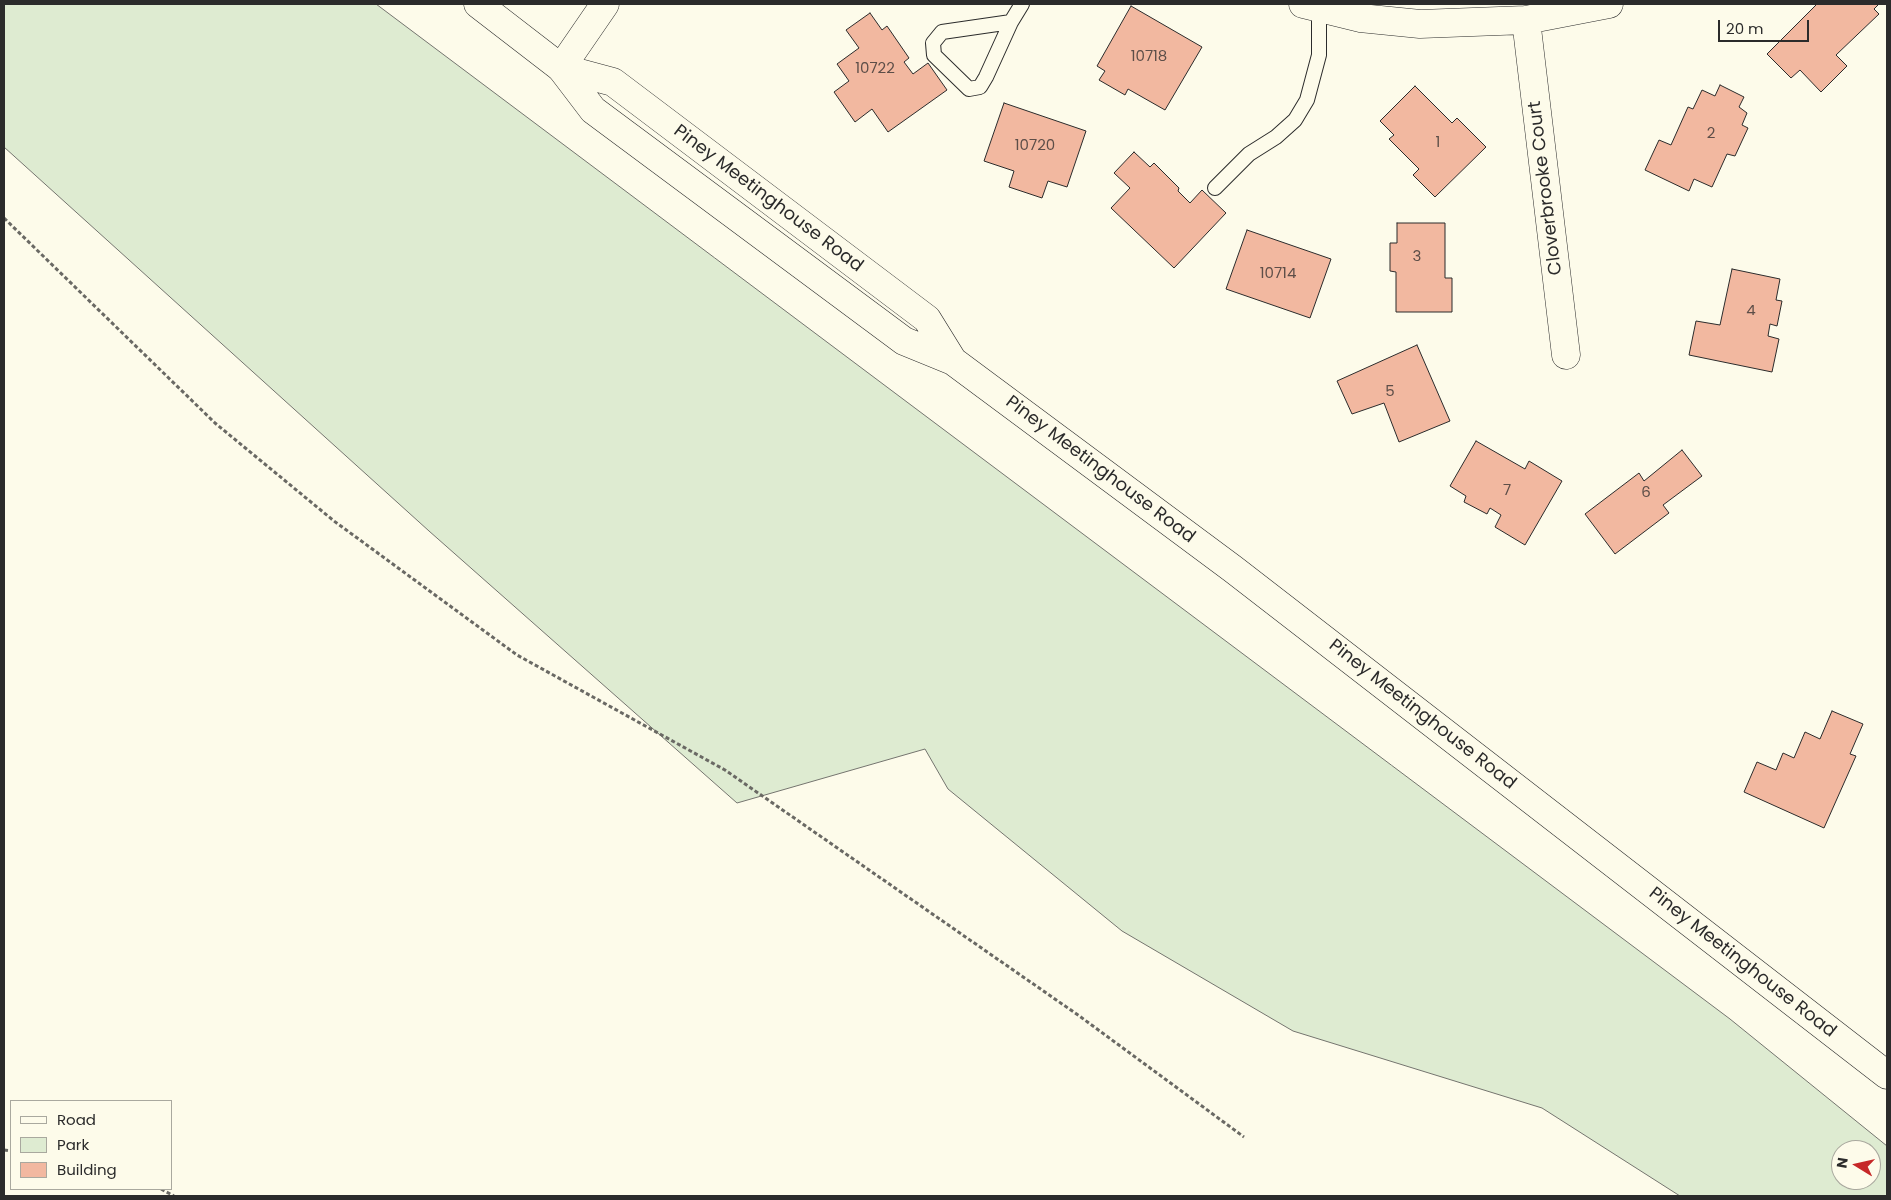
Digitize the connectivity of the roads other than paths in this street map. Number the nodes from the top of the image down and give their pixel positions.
1 (478, 4) edge
2 (605, 4) edge
3 (1022, 4) edge
4 (1609, 4) edge
5 (1311, 6) edge
6 (1526, 20) junction
7 (1011, 22) junction
8 (561, 68) junction
9 (1215, 188) dead end
10 (1566, 355) dead end
11 (1887, 1075) edge

1 - 8 main road, Piney Meetinghouse Road
2 - 8 main road
3 - 7 lane
4 - 6 main road
5 - 6 main road
5 - 9 lane
6 - 10 main road, Cloverbrooke Court
7 - 7 lane
8 - 11 main road, Piney Meetinghouse Road

